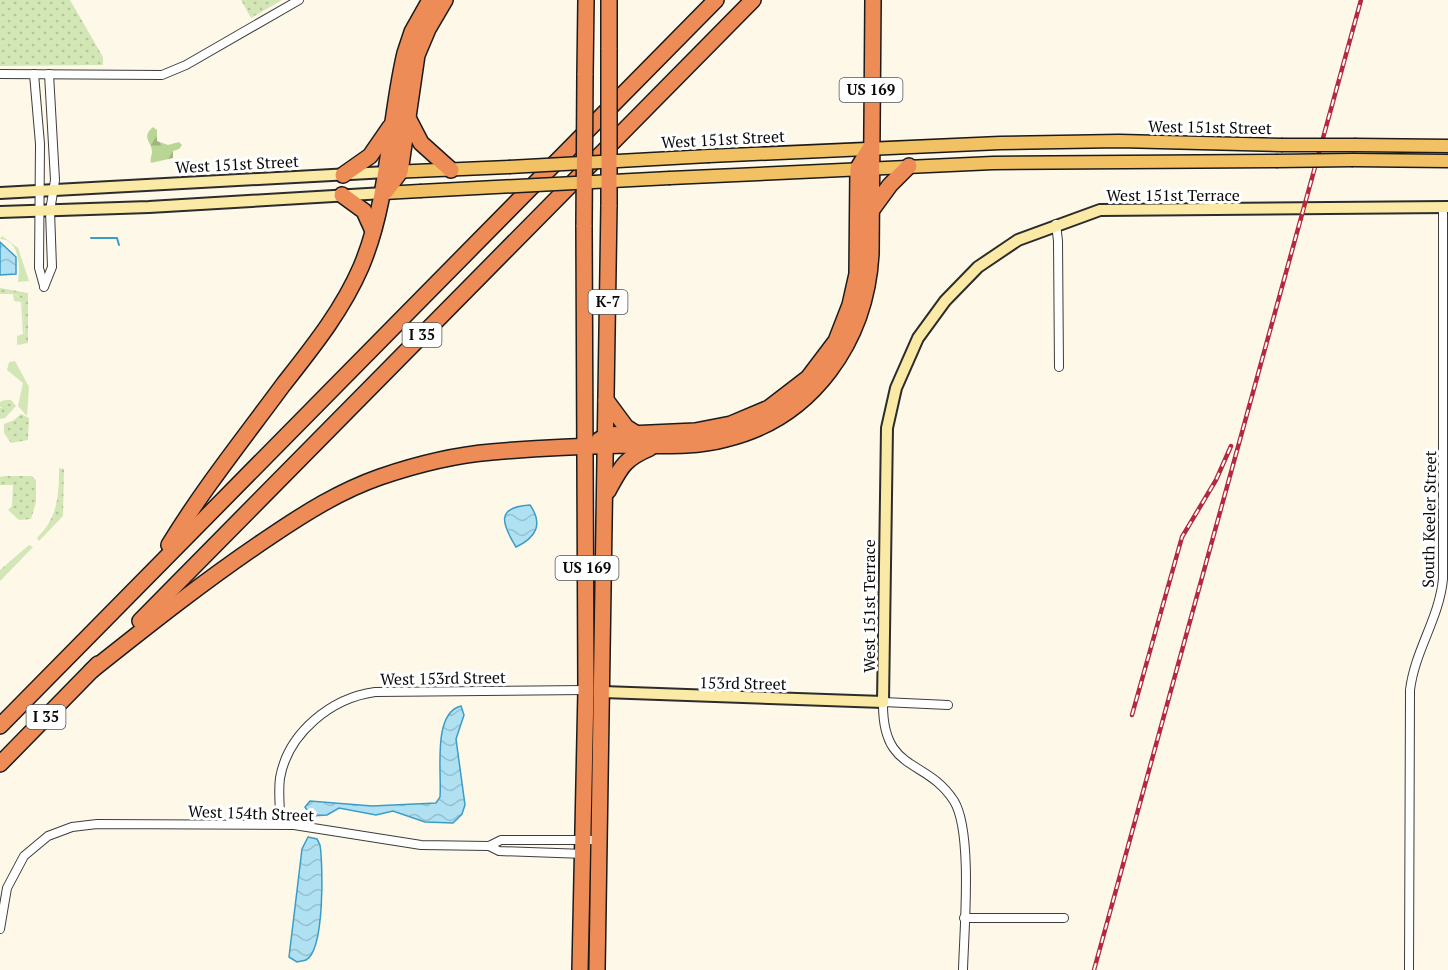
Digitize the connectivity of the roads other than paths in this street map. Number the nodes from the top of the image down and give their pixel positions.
1 (299, 0) edge
2 (430, 0) edge
3 (445, 0) edge
4 (586, 0) edge
5 (609, 0) edge
6 (716, 0) edge
7 (753, 0) edge
8 (873, 0) edge
9 (0, 74) edge
10 (34, 74) junction
11 (49, 74) junction
12 (400, 119) junction
13 (1448, 146) edge
14 (871, 147) junction
15 (1448, 160) edge
16 (909, 166) junction
17 (864, 168) junction
18 (451, 170) junction
19 (393, 172) junction
20 (343, 175) junction
21 (54, 191) junction
22 (39, 192) junction
23 (0, 193) edge
24 (384, 193) junction
25 (342, 195) junction
26 (1446, 207) edge
27 (38, 211) junction
28 (50, 211) junction
29 (871, 211) junction
30 (0, 212) edge
31 (1056, 224) junction
32 (373, 231) junction
33 (1059, 367) dead end
34 (606, 400) junction
35 (637, 434) junction
36 (607, 441) junction
37 (586, 447) junction
38 (653, 447) junction
39 (606, 494) junction
40 (155, 568) junction
41 (91, 671) junction
42 (586, 690) junction
43 (603, 692) junction
44 (883, 702) junction
45 (948, 705) dead end
46 (0, 726) edge
47 (0, 764) edge
48 (280, 825) junction
49 (489, 846) junction
50 (582, 847) junction
51 (600, 847) junction
52 (964, 918) junction
53 (1064, 918) dead end
54 (0, 929) edge
55 (579, 970) edge
56 (597, 970) edge
57 (963, 970) edge
58 (1409, 970) edge

1 - 11 street
2 - 12 highway
3 - 12 highway
4 - 37 highway, US 169, bridge
5 - 34 highway, K-7, bridge
6 - 40 highway, I 35
7 - 41 highway, I 35
8 - 14 highway, US 169
9 - 10 street
10 - 11 street
10 - 22 street
11 - 21 street
12 - 18 highway
12 - 19 highway
12 - 20 highway
13 - 14 main road, West 151st Street, bridge
14 - 17 highway
14 - 18 main road, West 151st Street, bridge
15 - 16 main road, West 151st Street, bridge
16 - 17 main road, West 151st Street
16 - 29 highway
17 - 24 main road, West 151st Street, bridge
17 - 29 highway, US 169
17 - 35 highway
18 - 19 main road, West 151st Street
19 - 20 street, West 151st Street
19 - 24 highway
20 - 21 street, West 151st Street
21 - 22 street, West 151st Street
21 - 28 street
22 - 23 street, West 151st Street
22 - 27 street
24 - 25 street, West 151st Street
24 - 32 highway
25 - 28 street, West 151st Street
25 - 32 highway
26 - 31 street, West 151st Terrace
26 - 58 street, South Keeler Street
27 - 28 street, West 151st Street
27 - 28 street
27 - 30 street, West 151st Street
29 - 38 highway, US 169
31 - 33 street
31 - 44 street, West 151st Terrace
32 - 40 highway
34 - 35 highway
34 - 36 highway, K-7
35 - 36 highway
36 - 37 highway
36 - 38 highway
36 - 39 highway, K-7
37 - 41 highway
37 - 42 highway, US 169
38 - 39 highway, US 169
39 - 43 highway, US 169
40 - 46 highway, I 35
41 - 47 highway, I 35
42 - 48 street, West 153rd Street
42 - 50 highway, US 169
43 - 44 street, 153rd Street
43 - 51 highway, US 169
44 - 45 street
44 - 52 street
48 - 49 street, West 154th Street
48 - 54 street, West 154th Street
49 - 50 street, West 154th Street
49 - 50 street, West 154th Street
50 - 51 street, West 154th Street
50 - 51 street, West 154th Street
50 - 55 highway, US 169
51 - 56 highway, US 169
52 - 53 street
52 - 57 street

